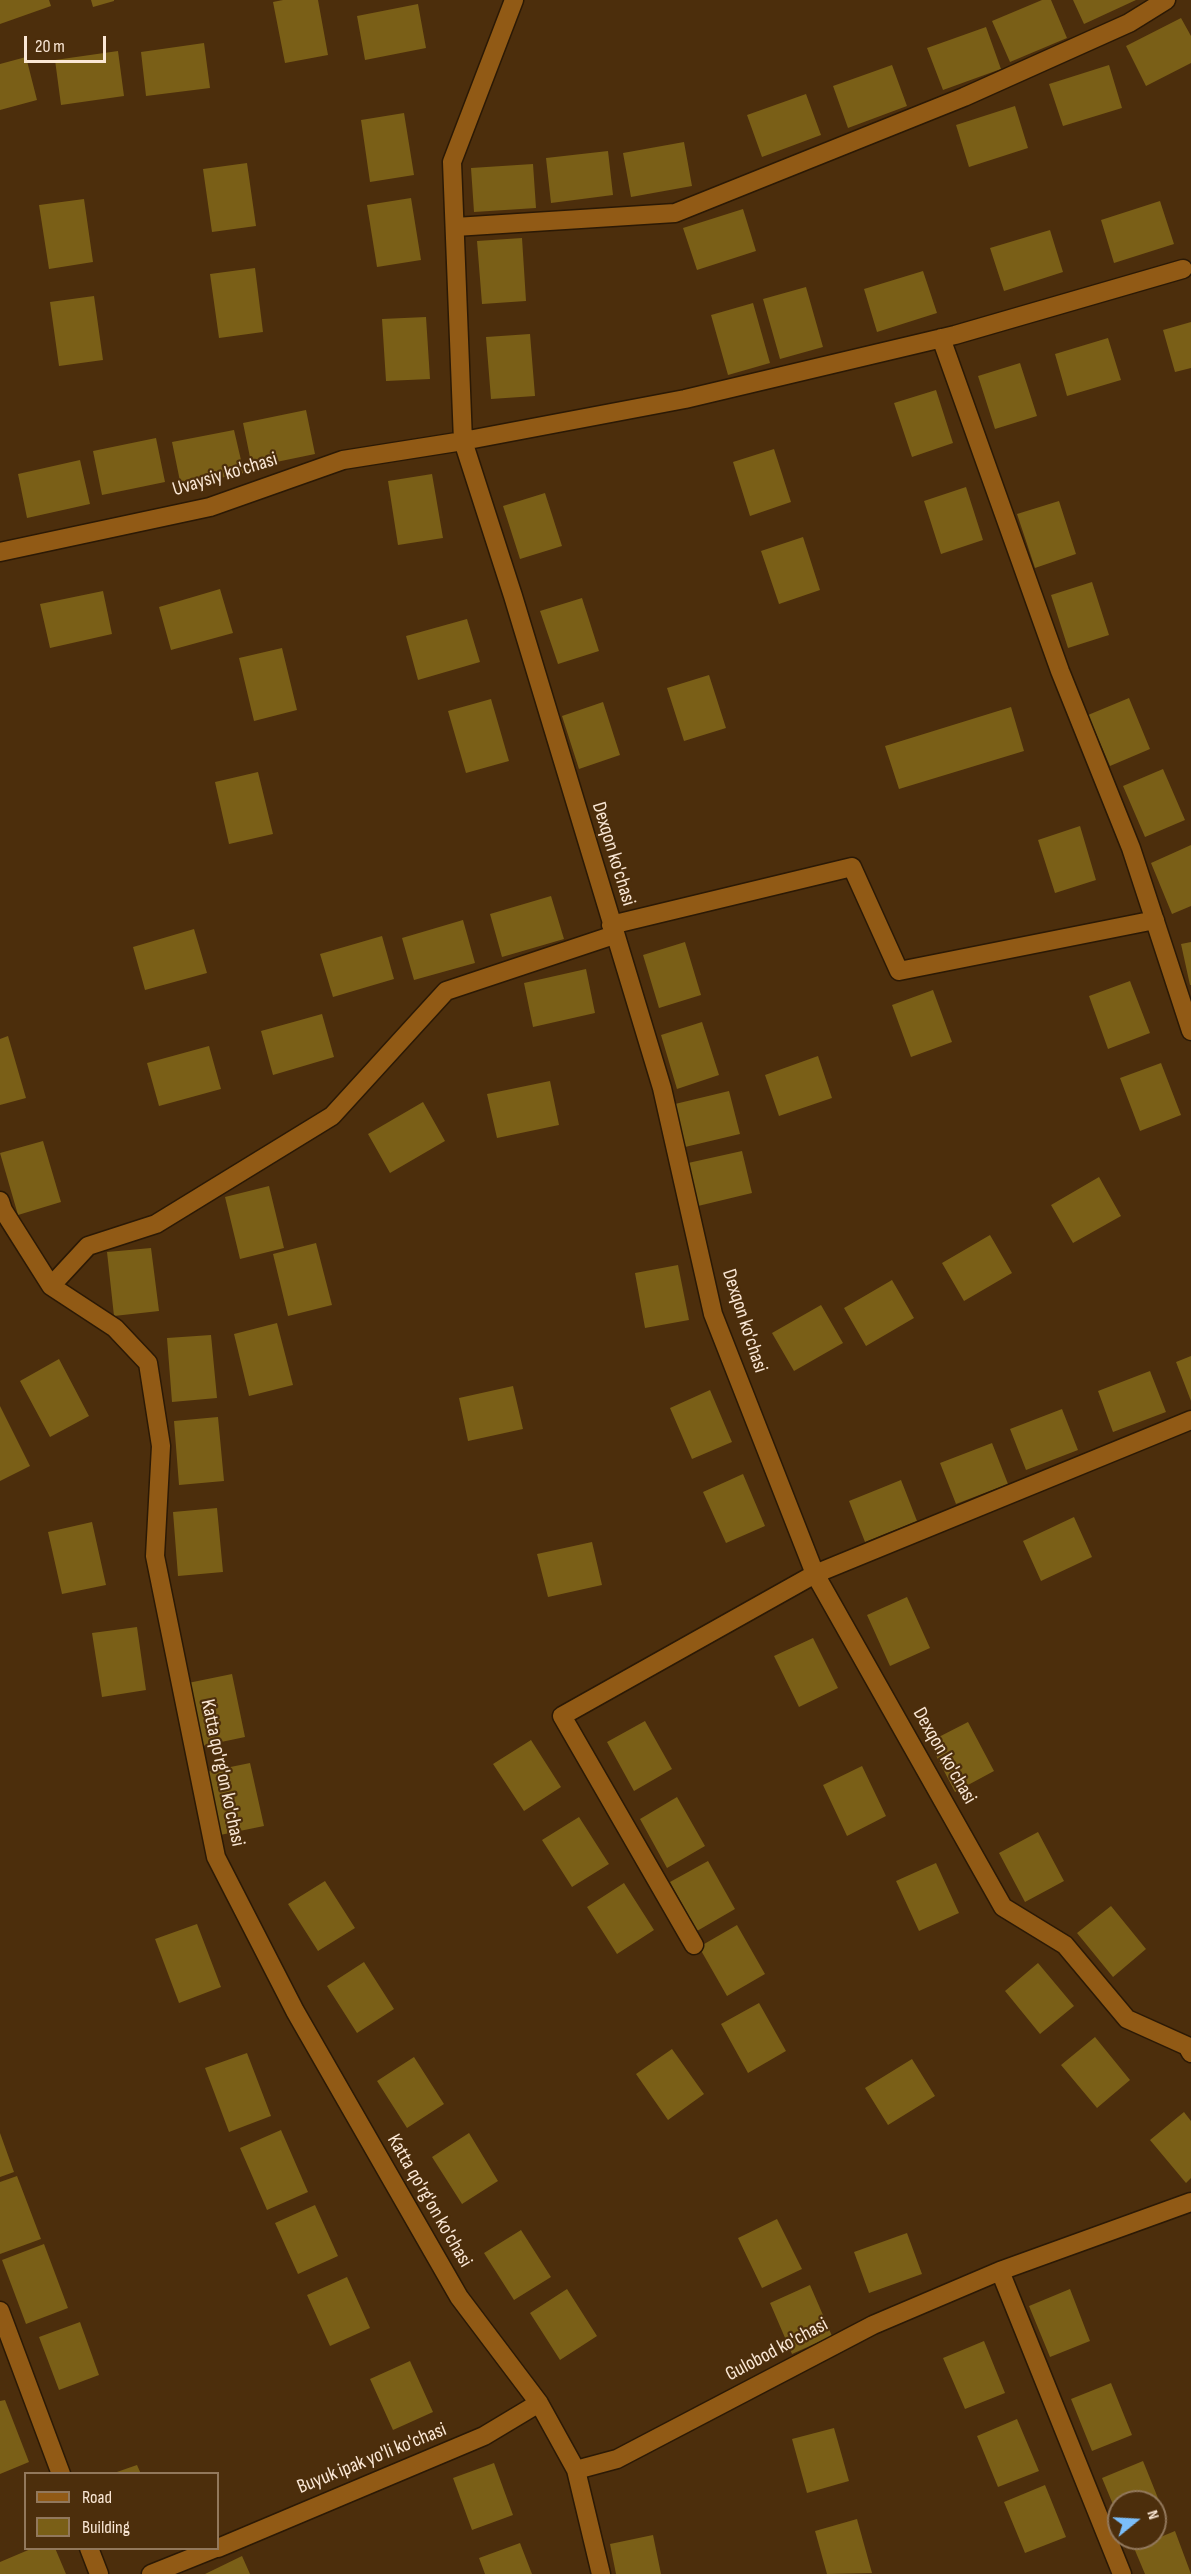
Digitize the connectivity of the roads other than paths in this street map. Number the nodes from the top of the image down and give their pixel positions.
1 (514, 0) edge
2 (1166, 0) edge
3 (455, 227) junction
4 (1183, 269) dead end
5 (941, 338) junction
6 (463, 441) junction
7 (0, 552) edge
8 (1155, 920) junction
9 (613, 930) junction
10 (1191, 1031) edge
11 (0, 1201) edge
12 (51, 1286) junction
13 (1191, 1420) edge
14 (815, 1574) junction
15 (694, 1946) dead end
16 (1191, 2053) edge
17 (1191, 2202) edge
18 (1000, 2271) junction
19 (0, 2311) edge
20 (539, 2403) junction
21 (576, 2470) junction
22 (60, 2472) edge
23 (219, 2547) edge
24 (90, 2550) edge
25 (212, 2550) edge
26 (99, 2574) edge
27 (151, 2574) edge
28 (601, 2574) edge
29 (1122, 2574) edge

1 - 3 street, Dexqon ko'chasi
2 - 3 street
3 - 6 street, Dexqon ko'chasi
4 - 5 street, Uvaysiy ko'chasi
5 - 6 street, Uvaysiy ko'chasi
5 - 8 street
6 - 7 street, Uvaysiy ko'chasi
6 - 9 street, Dexqon ko'chasi
8 - 9 street
8 - 10 street
9 - 12 street
9 - 14 street, Dexqon ko'chasi
11 - 12 street, Katta qo'rg'on ko'chasi
12 - 20 street, Katta qo'rg'on ko'chasi
13 - 14 street
14 - 15 street
14 - 16 street, Dexqon ko'chasi
17 - 18 street, Gulobod ko'chasi
18 - 21 street, Gulobod ko'chasi
18 - 29 street
19 - 22 street
20 - 21 street
20 - 23 street, Buyuk ipak yo'li ko'chasi
21 - 28 street
24 - 26 street
25 - 27 street, Buyuk ipak yo'li ko'chasi

